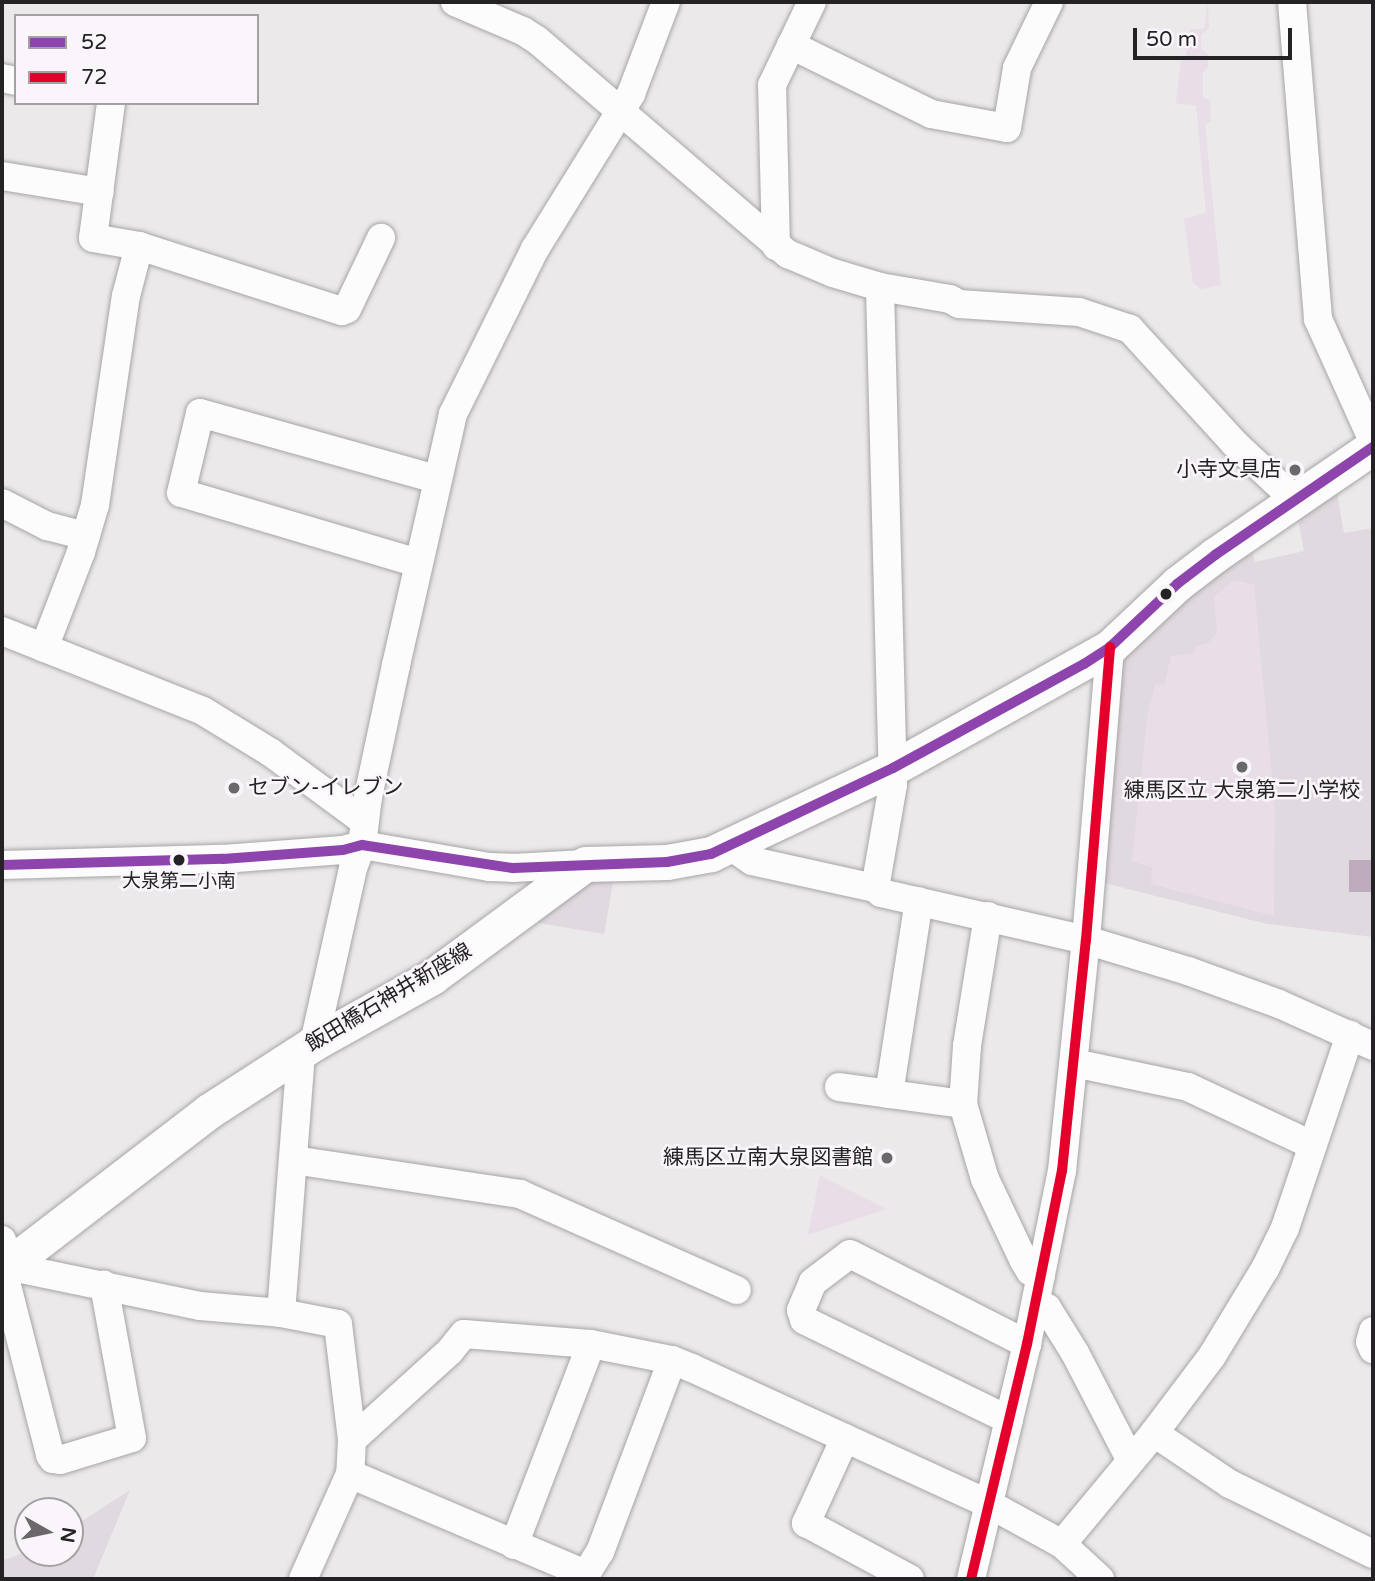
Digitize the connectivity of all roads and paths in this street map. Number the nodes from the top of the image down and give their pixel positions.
1 (455, 2) edge
2 (666, 2) edge
3 (812, 2) edge
4 (1049, 2) edge
5 (1292, 2) edge
6 (791, 45) junction
7 (111, 105) edge
8 (619, 110) junction
9 (2, 176) edge
10 (100, 192) junction
11 (381, 238) dead end
12 (138, 246) junction
13 (776, 246) junction
14 (880, 286) junction
15 (1373, 441) edge
16 (1373, 447) edge
17 (437, 479) junction
18 (2, 503) edge
19 (1281, 508) junction
20 (86, 536) junction
21 (418, 563) junction
22 (2, 631) edge
23 (1110, 647) junction
24 (44, 648) junction
25 (893, 768) junction
26 (363, 831) junction
27 (729, 845) junction
28 (585, 864) junction
29 (2, 865) edge
30 (875, 888) junction
31 (919, 901) junction
32 (988, 916) junction
33 (1086, 940) junction
34 (1362, 1041) edge
35 (307, 1047) junction
36 (1074, 1063) junction
37 (839, 1087) dead end
38 (889, 1094) junction
39 (963, 1104) junction
40 (1312, 1144) junction
41 (293, 1160) junction
42 (3, 1261) edge
43 (104, 1285) junction
44 (737, 1290) dead end
45 (1038, 1290) junction
46 (281, 1313) junction
47 (1373, 1331) edge
48 (591, 1344) junction
49 (1027, 1344) junction
50 (1373, 1349) edge
51 (672, 1360) junction
52 (1009, 1420) junction
53 (1154, 1433) junction
54 (845, 1438) junction
55 (352, 1440) junction
56 (1130, 1460) junction
57 (350, 1474) junction
58 (989, 1504) junction
59 (1062, 1544) junction
60 (514, 1545) junction
61 (1373, 1554) edge
62 (303, 1579) edge
63 (910, 1579) edge
64 (971, 1579) edge
65 (1100, 1579) edge

1 - 8 street
2 - 8 street
3 - 6 street
4 - 6 street
5 - 15 street
6 - 13 street
7 - 10 street
8 - 13 street
8 - 17 street
9 - 10 street
10 - 12 street
11 - 12 street
12 - 20 street
13 - 14 street
14 - 19 street
14 - 25 street
16 - 19 main road
17 - 21 street
17 - 21 street
18 - 20 street
19 - 23 main road
20 - 24 street
21 - 26 street
22 - 24 street
23 - 25 main road
23 - 33 street
24 - 26 street
25 - 27 main road
25 - 30 street
26 - 28 street
26 - 29 street
26 - 35 street
27 - 28 main road
27 - 30 street
28 - 35 main road, 飯田橋石神井新座線
30 - 31 street
31 - 32 street
31 - 38 street
32 - 33 street
32 - 39 street
33 - 34 street
33 - 36 street
34 - 40 street
35 - 41 street
35 - 42 main road, 飯田橋石神井新座線
36 - 40 street
36 - 45 street
37 - 38 street
38 - 39 street
39 - 45 street
40 - 53 street
41 - 44 street
41 - 46 street
42 - 43 street
42 - 43 street
43 - 46 street
45 - 49 street
45 - 56 street
46 - 55 street
47 - 50 street
48 - 51 street
48 - 55 street
48 - 60 street
49 - 52 street
49 - 52 street
51 - 54 street
51 - 60 street
52 - 58 street
53 - 56 street
53 - 61 street
54 - 58 street
54 - 63 street
55 - 57 street
56 - 59 street
57 - 60 street
57 - 62 street
58 - 59 street
58 - 64 street
59 - 65 street

